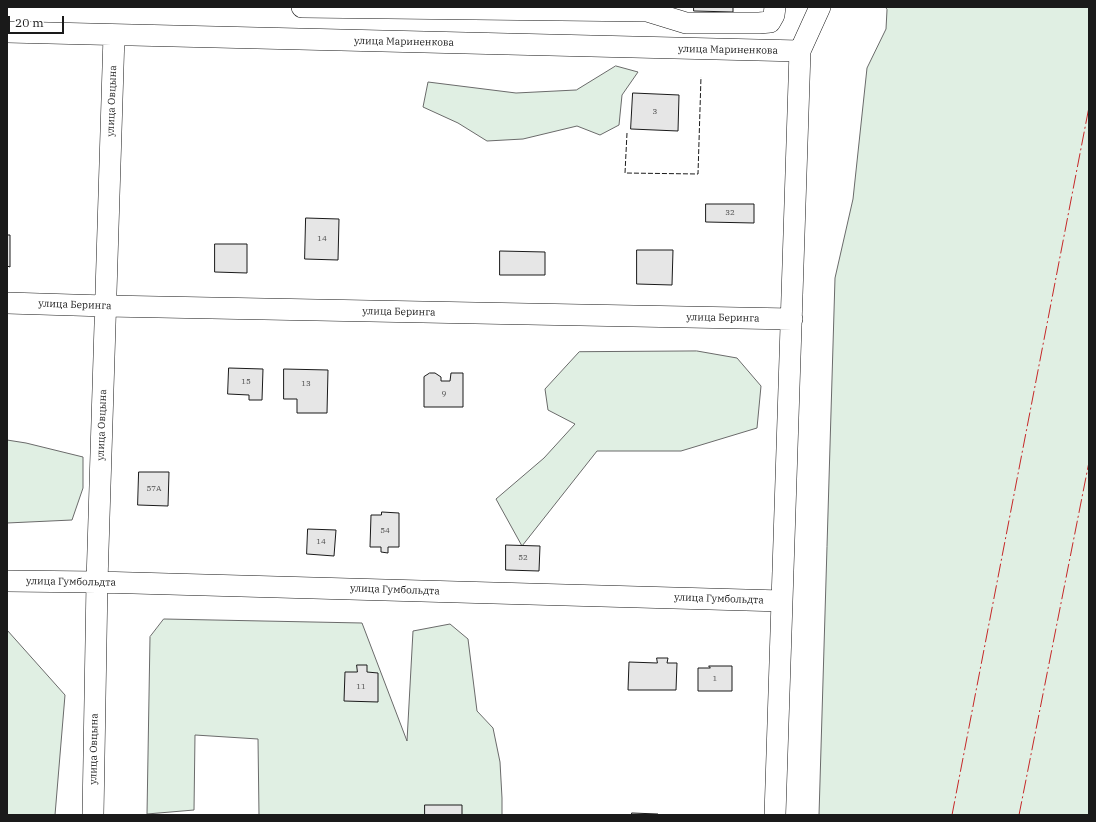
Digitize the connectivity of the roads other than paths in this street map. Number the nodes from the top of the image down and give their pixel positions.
1 (302, 7) edge
2 (775, 7) edge
3 (820, 7) edge
4 (664, 11) edge
5 (7, 32) edge
6 (114, 35) junction
7 (800, 51) junction
8 (7, 303) edge
9 (106, 306) junction
10 (792, 319) junction
11 (7, 581) edge
12 (96, 582) junction
13 (782, 601) junction
14 (93, 815) edge
15 (775, 815) edge

1 - 4 street
2 - 4 street
3 - 7 street
5 - 6 street, улица Мариненкова
6 - 7 street, улица Мариненкова
6 - 9 street, улица Овцына
7 - 10 street
8 - 9 street, улица Беринга
9 - 10 street, улица Беринга
9 - 12 street, улица Овцына
10 - 13 street
11 - 12 street, улица Гумбольдта
12 - 13 street, улица Гумбольдта
12 - 14 street, улица Овцына
13 - 15 street

